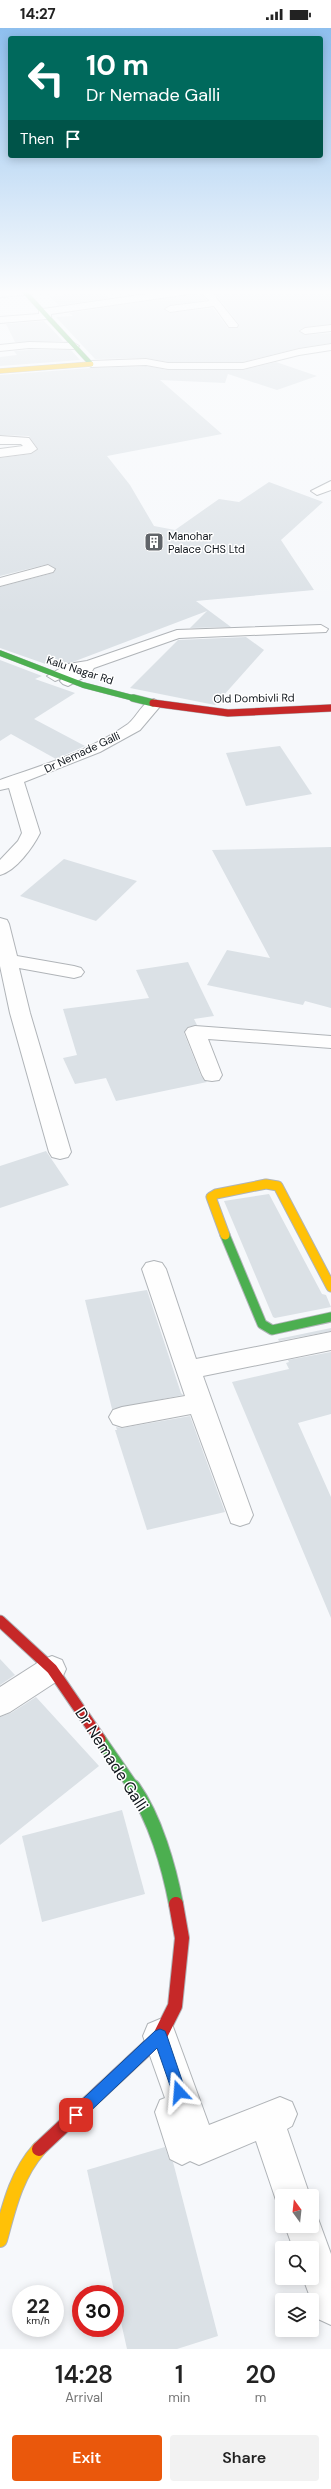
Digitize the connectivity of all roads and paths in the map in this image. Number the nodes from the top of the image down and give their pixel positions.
1 (0, 440) edge
2 (0, 453) edge
3 (331, 485) edge
4 (317, 491) dead end
5 (48, 569) dead end
6 (0, 582) edge
7 (321, 628) dead end
8 (0, 653) edge
9 (62, 678) junction
10 (154, 704) junction
11 (331, 708) edge
12 (8, 783) edge
13 (0, 870) edge
14 (0, 924) edge
15 (8, 960) junction
16 (74, 972) dead end
17 (331, 1042) edge
18 (212, 1075) dead end
19 (60, 1152) dead end
20 (154, 1270) dead end
21 (331, 1288) edge
22 (331, 1317) edge
23 (276, 1340) junction
24 (331, 1341) edge
25 (188, 1370) junction
26 (200, 1403) junction
27 (122, 1417) dead end
28 (240, 1515) dead end
29 (0, 1621) edge
30 (52, 1669) junction
31 (0, 1703) edge
32 (156, 2041) junction
33 (182, 2147) dead end
34 (290, 2189) edge
35 (0, 2240) edge
36 (319, 2272) edge
37 (331, 2306) edge

1 - 2 street
3 - 4 street
5 - 6 street
7 - 9 street
8 - 9 street, Kalu Nagar Rd
9 - 10 street, Kalu Nagar Rd
10 - 11 street, Old Dombivli Rd
10 - 12 street, Dr Nemade Galli
12 - 13 street
14 - 15 street
15 - 16 street
15 - 19 street
17 - 18 street
20 - 25 street
21 - 23 street
22 - 23 street
23 - 24 street
23 - 25 street
25 - 26 street
26 - 27 street
26 - 28 street
29 - 30 street, Dr Nemade Galli
30 - 31 street
30 - 32 street, Dr Nemade Galli
32 - 33 street
32 - 34 street
32 - 35 street, Dr Nemade Galli
36 - 37 street

